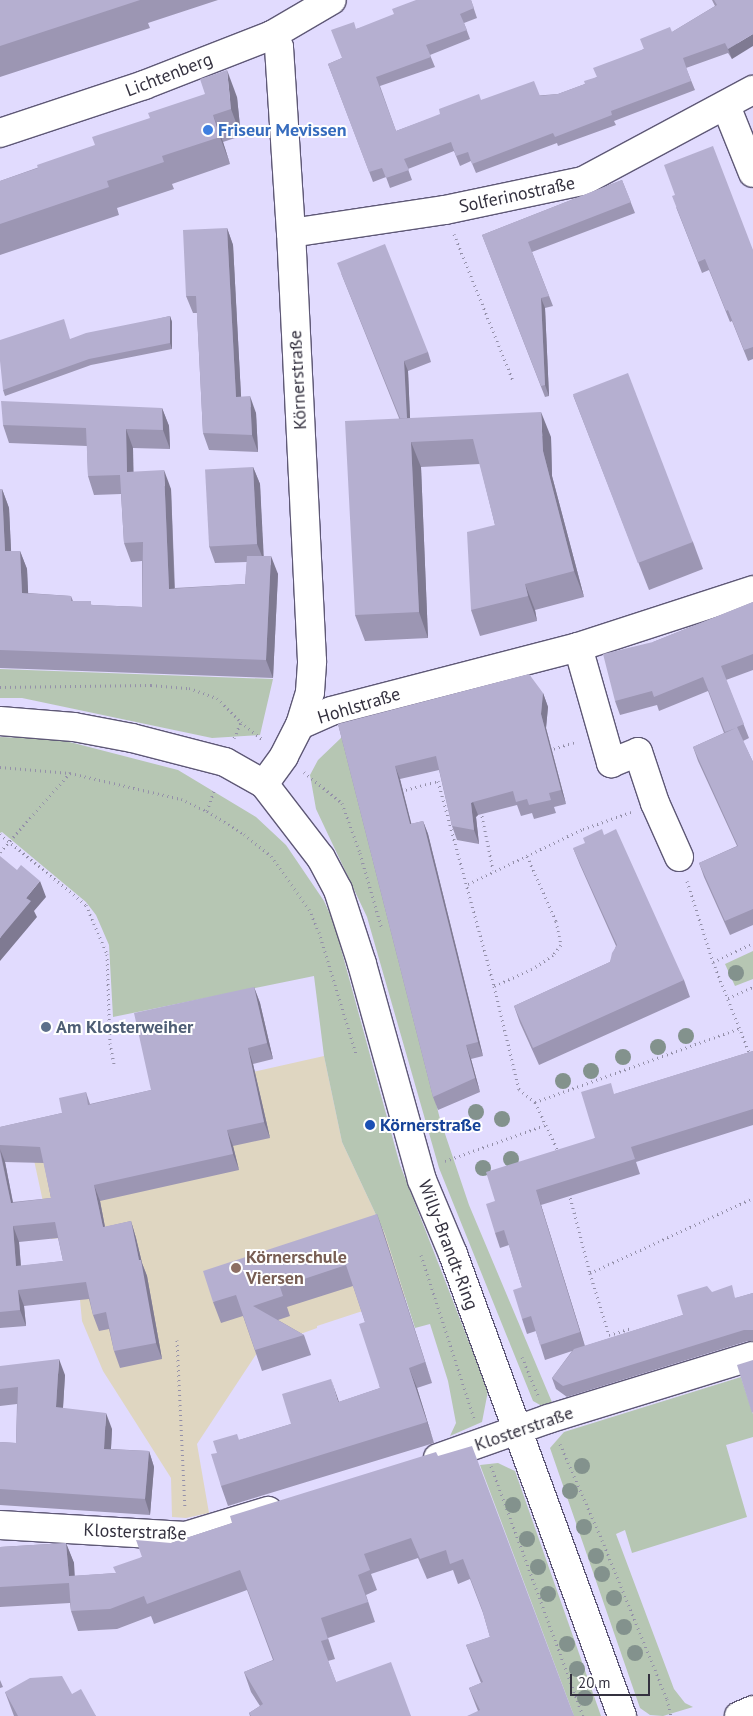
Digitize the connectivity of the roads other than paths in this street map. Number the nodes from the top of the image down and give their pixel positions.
1 (332, 0) edge
2 (272, 36) junction
3 (753, 90) edge
4 (726, 106) junction
5 (0, 133) edge
6 (753, 173) edge
7 (291, 233) junction
8 (753, 590) edge
9 (578, 647) junction
10 (0, 721) edge
11 (300, 726) junction
12 (264, 784) junction
13 (679, 857) road end
14 (753, 1356) edge
15 (517, 1430) junction
16 (418, 1464) edge
17 (288, 1504) edge
18 (0, 1525) edge
19 (753, 1710) edge
20 (622, 1716) edge
21 (739, 1716) edge

1 - 2 street, Lichtenberg
2 - 5 street, Lichtenberg
2 - 7 street, Körnerstraße
3 - 4 street, Solferinostraße
4 - 6 street
4 - 7 street, Solferinostraße
7 - 11 street, Körnerstraße
8 - 9 street, Hohlstraße
9 - 11 street, Hohlstraße
9 - 13 street
10 - 12 street
11 - 12 street, Hohlstraße
12 - 15 street, Willy-Brandt-Ring
14 - 15 street, Klosterstraße
15 - 16 street, Klosterstraße
15 - 20 street, Willy-Brandt-Ring
17 - 18 street, Klosterstraße
19 - 21 street

